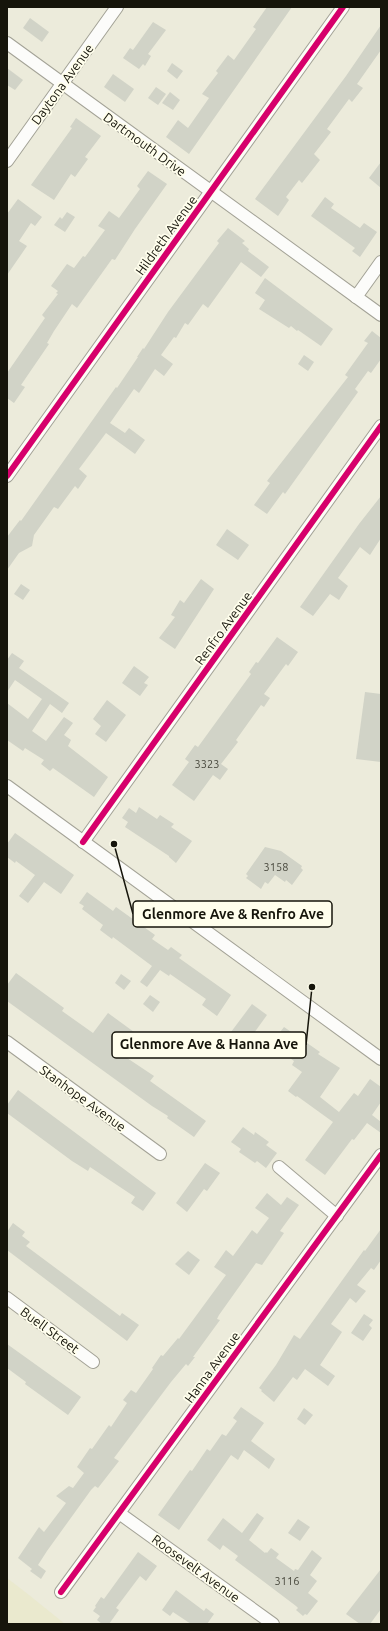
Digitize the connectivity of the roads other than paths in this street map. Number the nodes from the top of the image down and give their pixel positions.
1 (117, 7) edge
2 (343, 7) edge
3 (7, 43) edge
4 (62, 84) junction
5 (7, 161) edge
6 (211, 192) junction
7 (381, 262) edge
8 (356, 297) junction
9 (381, 315) edge
10 (381, 426) edge
11 (7, 476) edge
12 (7, 786) edge
13 (83, 842) junction
14 (7, 1042) edge
15 (381, 1059) edge
16 (160, 1154) dead end
17 (381, 1155) edge
18 (279, 1167) dead end
19 (337, 1216) junction
20 (7, 1298) edge
21 (93, 1362) dead end
22 (119, 1513) junction
23 (61, 1592) dead end
24 (273, 1624) edge

1 - 4 street, Daytona Avenue
2 - 6 street, Hildreth Avenue
3 - 4 street, Dartmouth Drive
4 - 5 street, Daytona Avenue
4 - 6 street, Dartmouth Drive
6 - 8 street, Dartmouth Drive
6 - 11 street, Hildreth Avenue
7 - 8 street
8 - 9 street, Dartmouth Drive
10 - 13 street, Renfro Avenue
12 - 13 street
13 - 15 street
14 - 16 street, Stanhope Avenue
17 - 19 street, Hanna Avenue
18 - 19 street
19 - 22 street, Hanna Avenue
20 - 21 street, Buell Street
22 - 23 street, Hanna Avenue
22 - 24 street, Roosevelt Avenue

